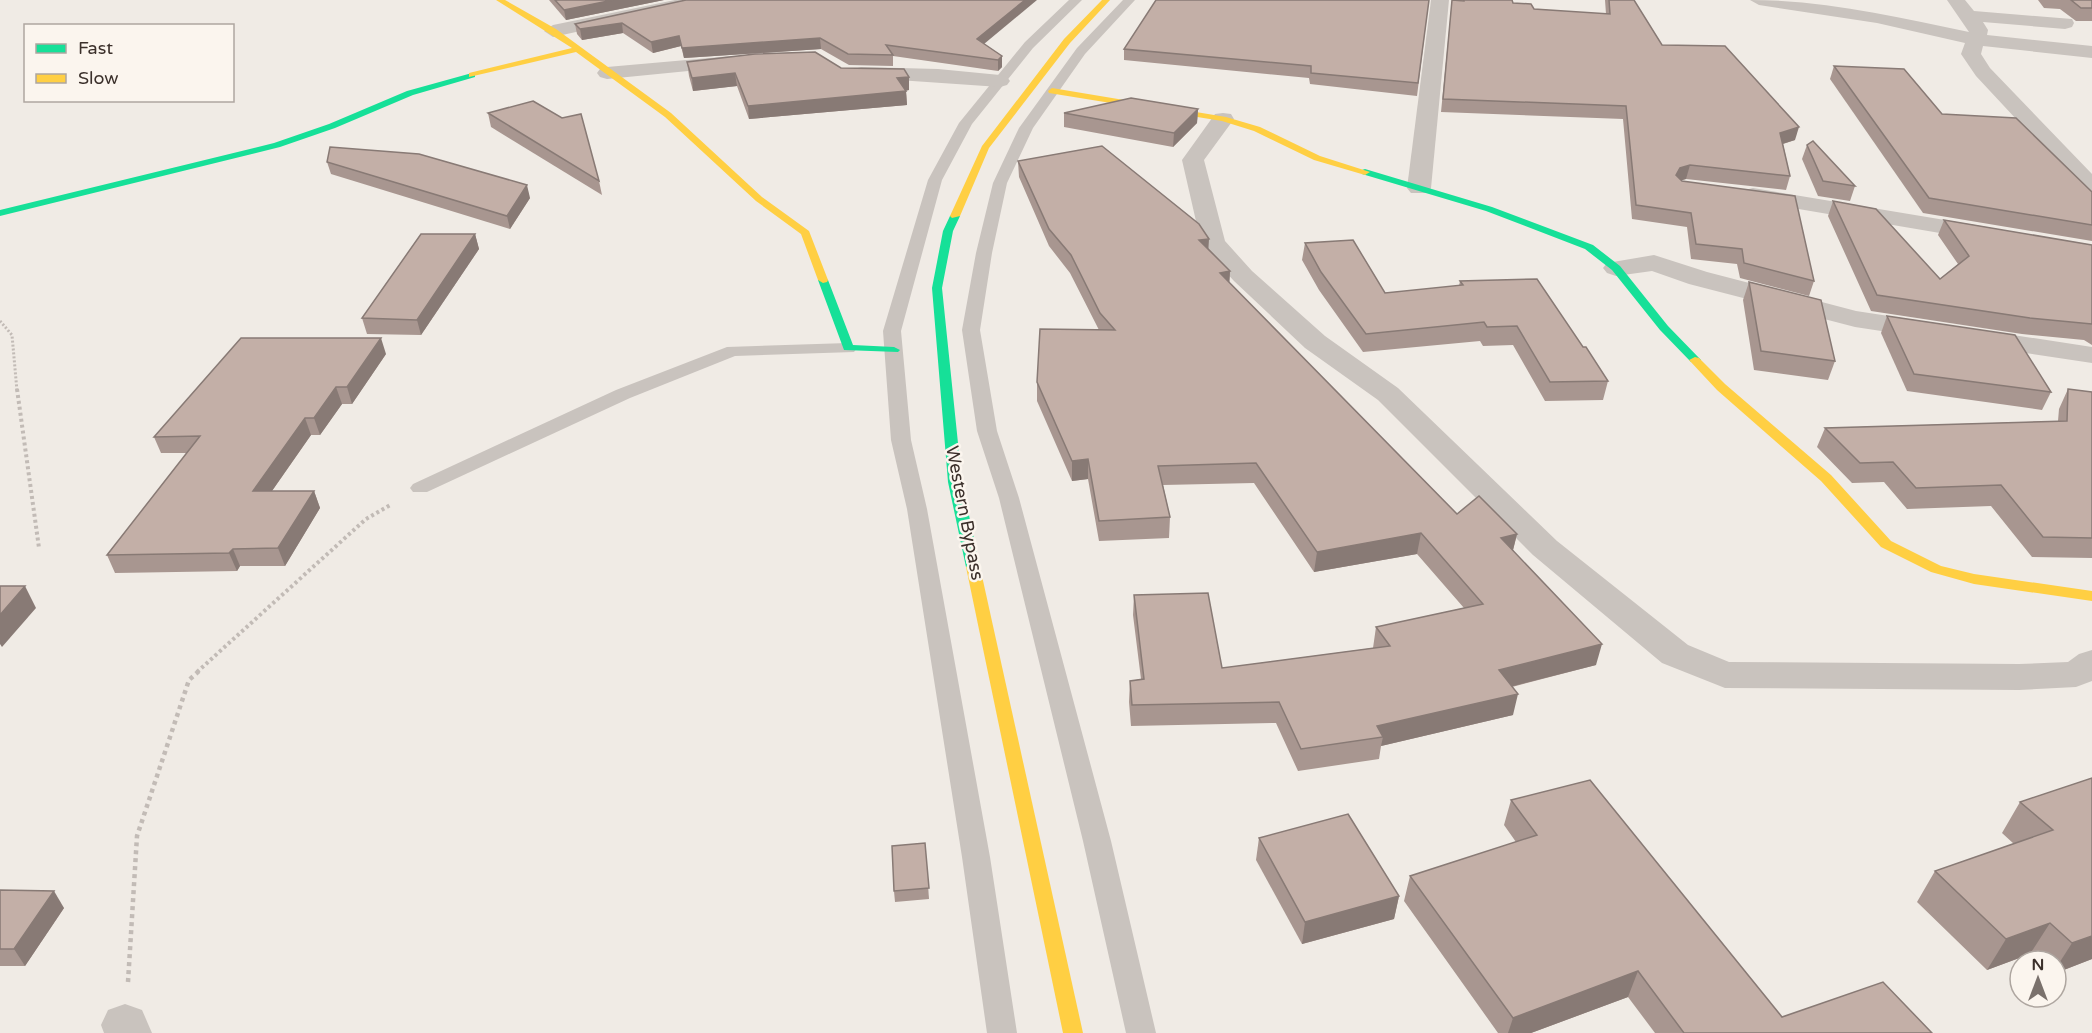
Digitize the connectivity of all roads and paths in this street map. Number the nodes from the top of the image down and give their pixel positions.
1 (500, 0) edge
2 (700, 0) edge
3 (1076, 0) edge
4 (1106, 0) edge
5 (1129, 0) edge
6 (1440, 0) edge
7 (1765, 0) edge
8 (1956, 0) edge
9 (1970, 16) junction
10 (2065, 23) dead end
11 (553, 31) junction
12 (1978, 40) junction
13 (578, 50) junction
14 (2092, 52) edge
15 (756, 59) edge
16 (607, 73) junction
17 (843, 73) edge
18 (1000, 81) junction
19 (1052, 91) junction
20 (1223, 119) junction
21 (2092, 187) edge
22 (1419, 188) junction
23 (1727, 192) edge
24 (0, 213) edge
25 (2011, 238) edge
26 (1616, 268) junction
27 (0, 321) edge
28 (848, 348) junction
29 (894, 350) junction
30 (2092, 355) edge
31 (420, 488) joint
32 (39, 548) dead end
33 (2092, 596) edge
34 (2092, 663) edge
35 (126, 1029) edge
36 (1002, 1033) edge
37 (1073, 1033) edge
38 (1141, 1033) edge

1 - 11 street
2 - 11 street
3 - 18 lane
4 - 37 street, Western Bypass
5 - 19 lane
6 - 22 street
7 - 12 street
8 - 9 street
9 - 10 street
9 - 12 street
11 - 13 street
12 - 14 street
12 - 21 street
13 - 16 street
13 - 24 street
15 - 16 street
16 - 28 street
17 - 18 street
18 - 29 lane
19 - 20 street
19 - 38 lane
20 - 22 street
20 - 34 street
22 - 26 street
23 - 25 street
26 - 30 street
26 - 33 street
27 - 32 path
28 - 29 street
28 - 31 lane
29 - 36 lane
31 - 35 path

